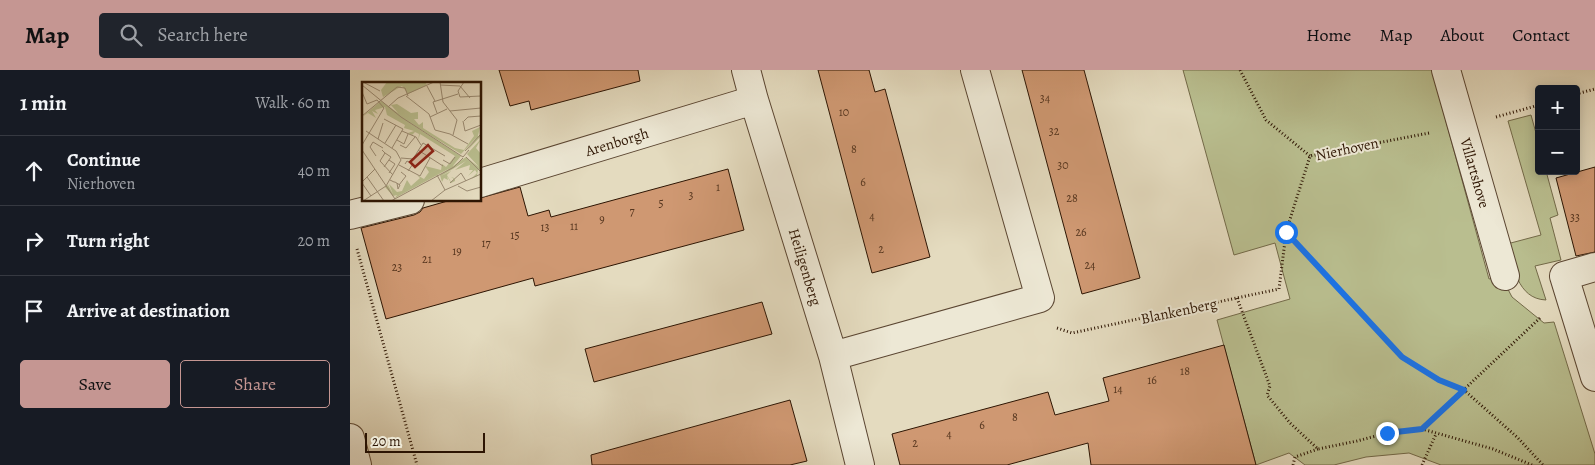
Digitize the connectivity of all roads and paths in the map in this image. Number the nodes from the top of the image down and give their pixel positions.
1 (746, 70) edge
2 (975, 70) edge
3 (1240, 70) edge
4 (1446, 70) edge
5 (1595, 89) edge
6 (1580, 93) edge
7 (754, 100) junction
8 (1535, 106) edge
9 (1462, 126) junction
10 (1310, 156) junction
11 (481, 183) edge
12 (406, 201) edge
13 (350, 214) edge
14 (1286, 232) junction
15 (355, 244) dead end
16 (1595, 267) edge
17 (1505, 276) dead end
18 (1564, 276) junction
19 (1040, 298) junction
20 (1237, 298) junction
21 (833, 356) junction
22 (1595, 376) edge
23 (1464, 390) junction
24 (1422, 429) junction
25 (1436, 434) junction
26 (350, 438) edge
27 (1318, 449) junction
28 (357, 465) edge
29 (416, 465) edge
30 (860, 465) edge
31 (1293, 465) edge
32 (1422, 465) edge
33 (1532, 465) edge
34 (1543, 465) edge

1 - 7 street, Heiligenberg
2 - 19 street
3 - 10 path
4 - 9 street, Villartshove
5 - 6 path
7 - 11 street, Arenborgh
7 - 21 street, Heiligenberg
8 - 9 path, Nierhoven
9 - 10 path, Nierhoven
9 - 17 street, Villartshove
10 - 14 path, Nierhoven
12 - 13 street
14 - 20 path, Blankenberg
14 - 23 path
15 - 29 path
16 - 18 street
18 - 22 street
18 - 23 path
19 - 20 path, Blankenberg
19 - 21 street
20 - 27 path
21 - 30 street, Heiligenberg
23 - 24 path
23 - 34 path
24 - 25 path
24 - 27 path
25 - 32 path
25 - 33 path
26 - 28 street
27 - 31 path

